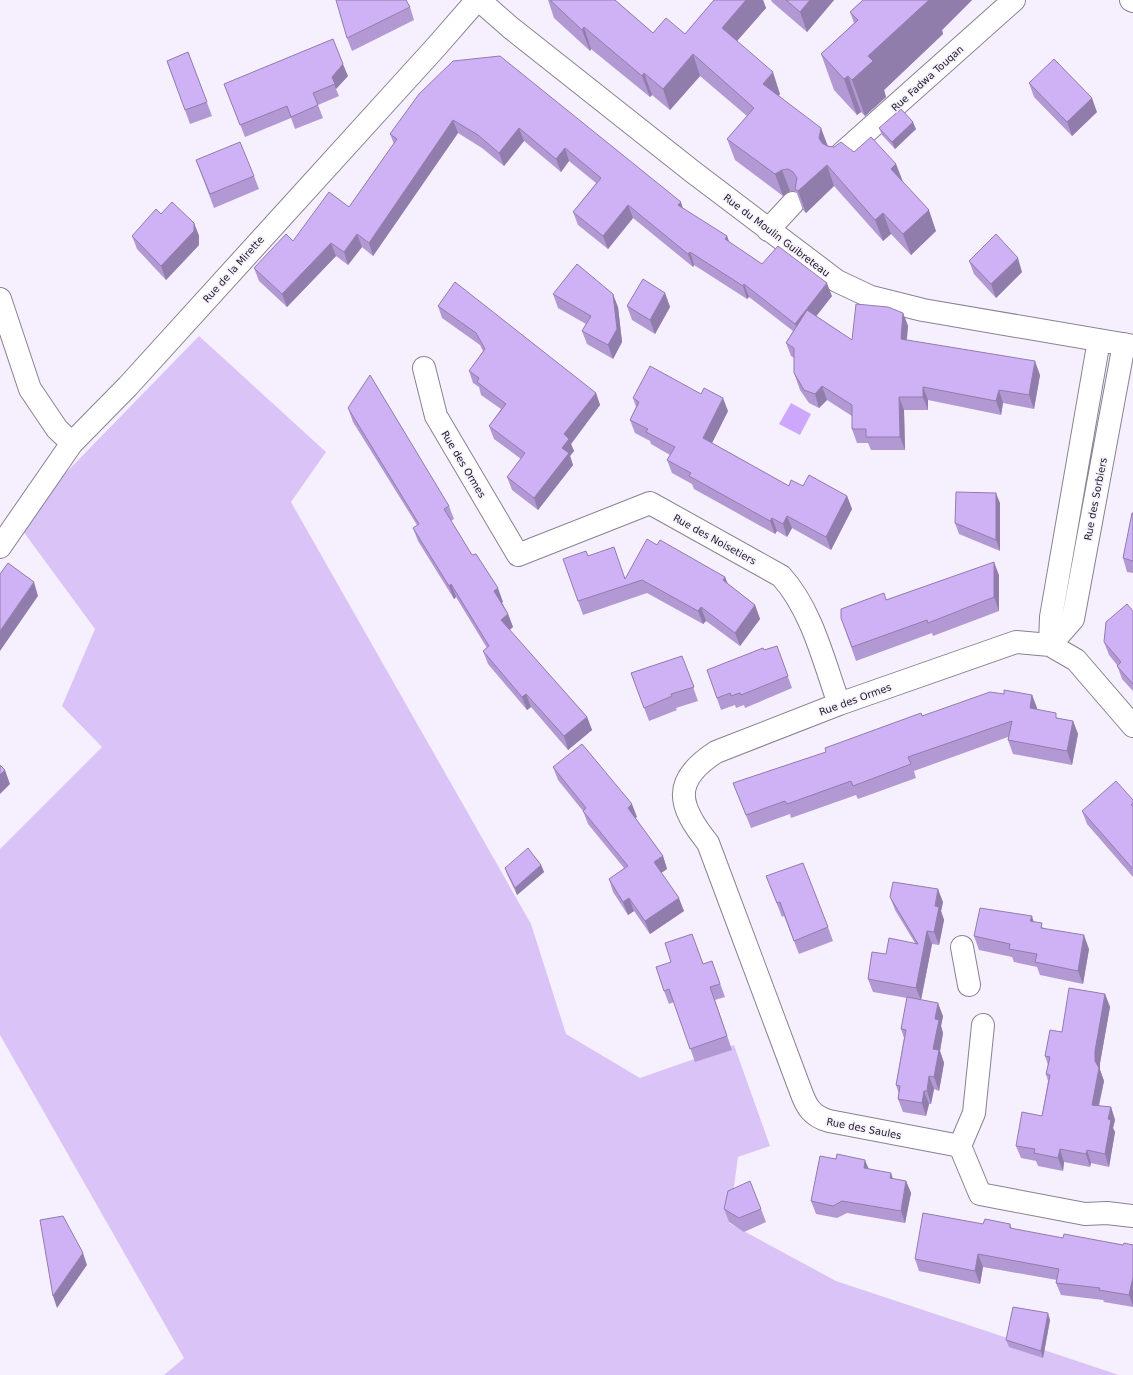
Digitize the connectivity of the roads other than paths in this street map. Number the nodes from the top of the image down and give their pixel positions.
1 (478, 0) edge
2 (1014, 0) edge
3 (839, 156) edge
4 (793, 203) dead end
5 (768, 230) junction
6 (0, 299) edge
7 (1099, 340) junction
8 (1129, 345) edge
9 (424, 368) dead end
10 (72, 443) junction
11 (0, 547) edge
12 (518, 555) joint
13 (1050, 645) junction
14 (839, 704) junction
15 (1133, 726) edge
16 (683, 796) joint
17 (962, 947) dead end
18 (969, 985) dead end
19 (983, 1025) dead end
20 (960, 1146) junction
21 (1133, 1216) edge

1 - 5 street, Rue du Moulin Guibreteau
1 - 10 street, Rue de la Mirette
2 - 3 street, Rue Fadwa Touqan
4 - 5 street
5 - 7 street, Rue du Moulin Guibreteau
6 - 10 street
7 - 8 street, Rue du Moulin Guibreteau
7 - 13 street
8 - 13 street, Rue des Sorbiers
9 - 12 street, Rue des Ormes
10 - 11 street, Rue de la Mirette
12 - 14 street, Rue des Noisetiers
13 - 14 street, Rue des Ormes
13 - 15 street
14 - 16 street, Rue des Ormes
16 - 20 street, Rue des Saules
17 - 18 street
19 - 20 street
20 - 21 street

